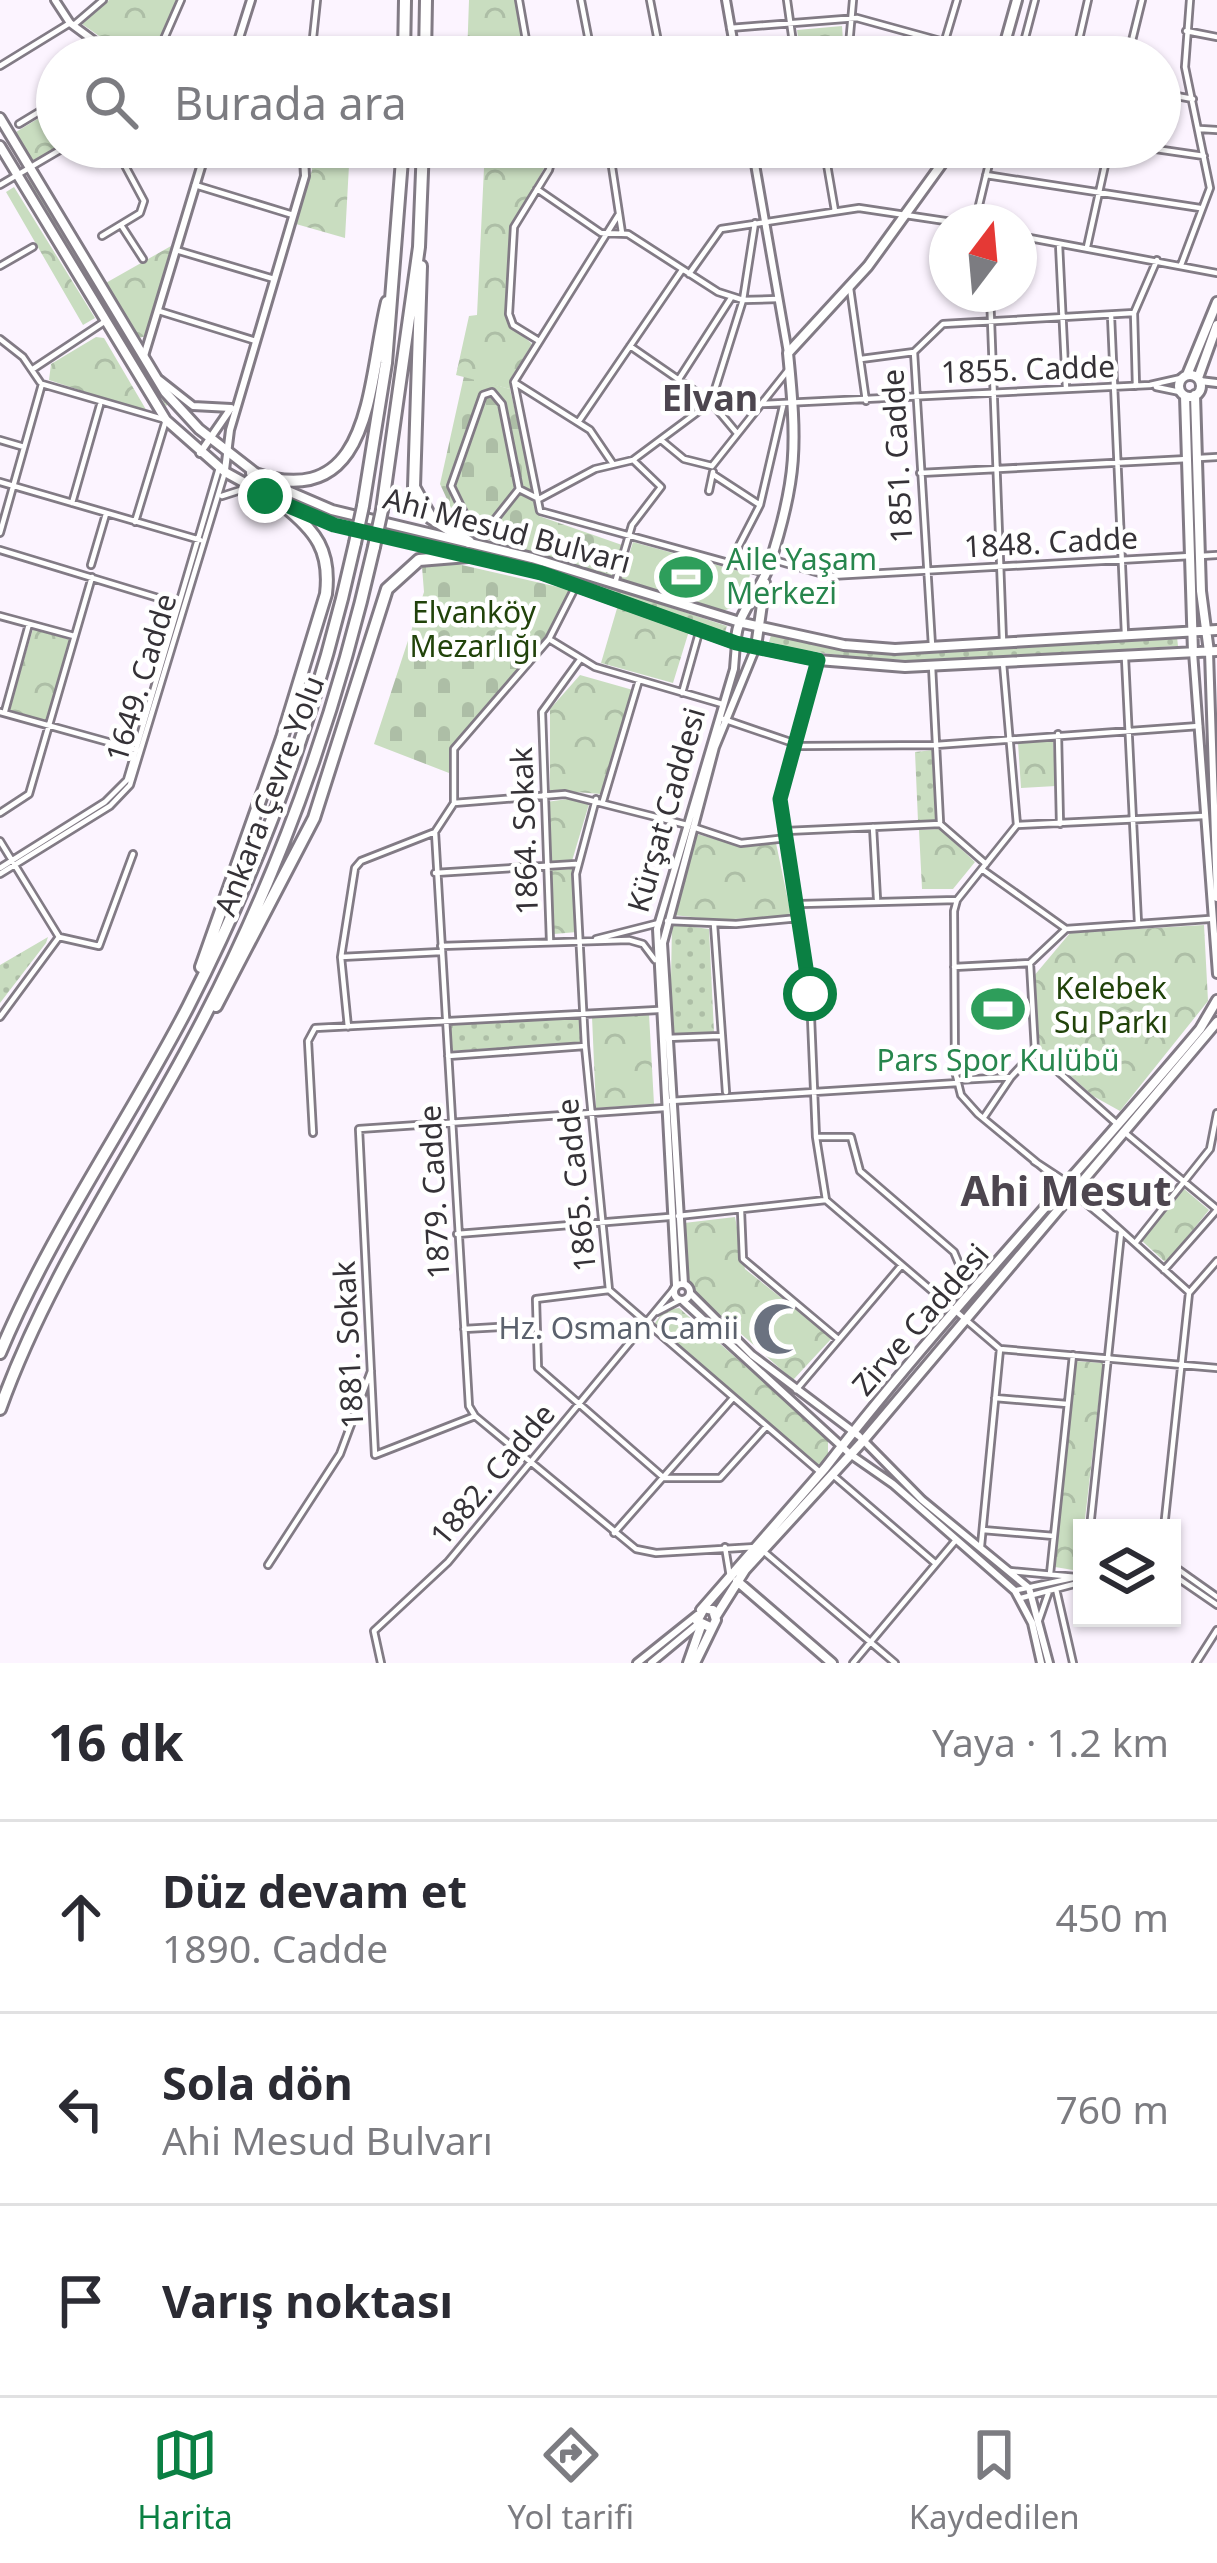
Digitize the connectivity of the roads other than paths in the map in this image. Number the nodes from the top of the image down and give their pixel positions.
1 (55, 0) edge
2 (103, 0) edge
3 (181, 0) edge
4 (240, 0) edge
5 (317, 0) edge
6 (406, 0) edge
7 (426, 0) edge
8 (520, 0) edge
9 (581, 0) edge
10 (650, 0) edge
11 (726, 0) edge
12 (787, 0) edge
13 (854, 0) edge
14 (958, 0) edge
15 (1017, 0) edge
16 (1035, 0) edge
17 (1088, 0) edge
18 (1142, 0) edge
19 (1190, 0) edge
20 (250, 2) edge
21 (849, 19) junction
22 (790, 22) junction
23 (71, 25) junction
24 (730, 28) junction
25 (1186, 31) junction
26 (52, 36) edge
27 (86, 36) edge
28 (165, 36) edge
29 (242, 36) edge
30 (313, 36) edge
31 (405, 36) edge
32 (425, 36) edge
33 (526, 36) edge
34 (588, 36) edge
35 (657, 36) edge
36 (732, 36) edge
37 (792, 36) edge
38 (849, 36) edge
39 (922, 36) edge
40 (946, 36) edge
41 (1007, 36) edge
42 (1026, 36) edge
43 (1080, 36) edge
44 (1133, 36) edge
45 (1217, 37) edge
46 (36, 45) edge
47 (0, 66) edge
48 (1181, 97) edge
49 (1193, 99) junction
50 (36, 114) edge
51 (0, 118) edge
52 (19, 124) dead end
53 (1200, 129) junction
54 (1217, 130) edge
55 (0, 146) edge
56 (1181, 153) edge
57 (1204, 156) junction
58 (36, 164) edge
59 (30, 167) junction
60 (126, 168) edge
61 (200, 168) edge
62 (306, 168) edge
63 (401, 168) edge
64 (422, 168) edge
65 (546, 168) edge
66 (612, 168) edge
67 (754, 168) edge
68 (828, 168) edge
69 (941, 168) edge
70 (988, 168) edge
71 (1104, 168) edge
72 (17, 175) junction
73 (986, 175) junction
74 (0, 185) edge
75 (195, 185) junction
76 (1213, 188) edge
77 (537, 189) junction
78 (1100, 194) junction
79 (979, 204) edge
80 (1201, 208) junction
81 (835, 211) junction
82 (620, 214) junction
83 (293, 215) junction
84 (907, 215) junction
85 (929, 218) edge
86 (760, 223) junction
87 (121, 225) junction
88 (622, 233) junction
89 (102, 236) dead end
90 (608, 236) junction
91 (1037, 240) edge
92 (1059, 244) junction
93 (33, 247) dead end
94 (419, 247) junction
95 (1087, 247) junction
96 (176, 250) junction
97 (143, 259) dead end
98 (1157, 260) junction
99 (1181, 265) junction
100 (0, 266) edge
101 (394, 269) junction
102 (685, 272) junction
103 (1217, 273) edge
104 (275, 279) junction
105 (850, 288) junction
106 (731, 298) junction
107 (778, 299) junction
108 (743, 300) junction
109 (1217, 302) edge
110 (159, 311) junction
111 (991, 312) edge
112 (1134, 313) junction
113 (1111, 315) junction
114 (1060, 318) junction
115 (991, 321) junction
116 (104, 322) junction
117 (1217, 325) edge
118 (0, 339) edge
119 (539, 340) junction
120 (256, 341) junction
121 (629, 346) junction
122 (914, 352) junction
123 (788, 353) junction
124 (143, 359) junction
125 (861, 359) junction
126 (33, 368) junction
127 (789, 369) junction
128 (152, 374) junction
129 (679, 379) junction
130 (514, 382) junction
131 (41, 384) junction
132 (1217, 384) edge
133 (1136, 386) junction
134 (1150, 386) junction
135 (1191, 386) junction
136 (1115, 387) junction
137 (1066, 389) junction
138 (993, 392) junction
139 (241, 393) junction
140 (915, 396) junction
141 (866, 401) junction
142 (711, 402) junction
143 (101, 403) junction
144 (764, 404) junction
145 (788, 406) junction
146 (231, 408) junction
147 (166, 420) junction
148 (579, 422) junction
149 (736, 432) junction
150 (210, 439) junction
151 (0, 440) edge
152 (662, 440) junction
153 (24, 447) junction
154 (200, 453) junction
155 (228, 454) junction
156 (1217, 457) edge
157 (1192, 458) junction
158 (633, 460) junction
159 (1118, 463) junction
160 (613, 464) junction
161 (996, 468) junction
162 (222, 470) junction
163 (713, 470) junction
164 (252, 472) junction
165 (920, 473) junction
166 (0, 482) edge
167 (14, 486) junction
168 (250, 488) junction
169 (519, 489) junction
170 (709, 491) dead end
171 (539, 499) junction
172 (218, 500) junction
173 (72, 503) junction
174 (283, 505) junction
175 (760, 505) junction
176 (106, 514) junction
177 (135, 522) junction
178 (0, 533) edge
179 (628, 538) junction
180 (200, 540) junction
181 (469, 549) junction
182 (0, 550) edge
183 (1217, 555) edge
184 (1196, 556) junction
185 (771, 559) junction
186 (1123, 561) junction
187 (730, 563) junction
188 (92, 565) dead end
189 (999, 567) junction
190 (926, 570) junction
191 (766, 573) junction
192 (92, 577) junction
193 (615, 583) junction
194 (577, 584) junction
195 (180, 604) junction
196 (0, 616) edge
197 (739, 622) junction
198 (29, 624) junction
199 (760, 626) junction
200 (700, 629) junction
201 (1189, 630) junction
202 (1212, 630) edge
203 (1125, 634) junction
204 (74, 636) junction
205 (549, 639) junction
206 (1003, 640) junction
207 (736, 643) junction
208 (932, 646) junction
209 (755, 647) junction
210 (1193, 652) junction
211 (1213, 652) edge
212 (1124, 653) junction
213 (818, 660) junction
214 (579, 661) junction
215 (1003, 661) junction
216 (932, 665) junction
217 (639, 680) junction
218 (682, 693) junction
219 (722, 704) junction
220 (2, 712) edge
221 (724, 719) junction
222 (50, 725) junction
223 (1200, 726) junction
224 (1130, 729) junction
225 (1058, 734) junction
226 (1011, 738) junction
227 (792, 743) junction
228 (936, 746) junction
229 (137, 750) junction
230 (543, 794) junction
231 (600, 800) junction
232 (454, 803) junction
233 (0, 813) edge
234 (1213, 813) edge
235 (1135, 818) junction
236 (940, 824) junction
237 (1060, 824) junction
238 (1017, 825) junction
239 (690, 826) junction
240 (873, 827) junction
241 (435, 832) junction
242 (786, 835) junction
243 (0, 841) edge
244 (133, 854) dead end
245 (13, 863) junction
246 (576, 864) junction
247 (547, 867) junction
248 (983, 867) junction
249 (0, 871) edge
250 (435, 873) junction
251 (1217, 898) edge
252 (957, 900) junction
253 (878, 902) junction
254 (798, 904) junction
255 (800, 918) junction
256 (1209, 919) junction
257 (1138, 922) junction
258 (714, 924) junction
259 (1066, 929) junction
260 (661, 931) junction
261 (59, 937) junction
262 (596, 939) junction
263 (579, 940) junction
264 (550, 941) junction
265 (634, 941) junction
266 (441, 949) junction
267 (341, 957) junction
268 (655, 960) junction
269 (1030, 963) junction
270 (955, 967) junction
271 (1217, 974) edge
272 (1217, 1000) edge
273 (186, 1010) junction
274 (658, 1010) junction
275 (1, 1014) edge
276 (583, 1014) junction
277 (446, 1021) junction
278 (1217, 1022) edge
279 (348, 1027) junction
280 (720, 1036) junction
281 (667, 1038) junction
282 (190, 1044) junction
283 (585, 1046) junction
284 (1035, 1052) junction
285 (448, 1056) junction
286 (1012, 1077) junction
287 (958, 1082) junction
288 (814, 1090) junction
289 (727, 1094) junction
290 (668, 1106) junction
291 (1217, 1113) edge
292 (590, 1115) junction
293 (983, 1118) junction
294 (453, 1122) junction
295 (1121, 1128) junction
296 (313, 1133) dead end
297 (816, 1137) junction
298 (1184, 1182) junction
299 (1068, 1188) junction
300 (826, 1200) junction
301 (1217, 1209) edge
302 (741, 1211) junction
303 (674, 1216) junction
304 (601, 1222) junction
305 (1119, 1230) junction
306 (457, 1234) junction
307 (1135, 1244) junction
308 (1217, 1262) edge
309 (901, 1266) junction
310 (1164, 1270) junction
311 (965, 1278) dead end
312 (678, 1286) junction
313 (609, 1290) junction
314 (1190, 1292) junction
315 (691, 1294) junction
316 (682, 1300) junction
317 (657, 1312) junction
318 (961, 1315) junction
319 (648, 1323) junction
320 (534, 1325) junction
321 (464, 1329) junction
322 (837, 1338) junction
323 (1000, 1349) junction
324 (0, 1353) edge
325 (1073, 1355) junction
326 (1108, 1358) junction
327 (1181, 1365) junction
328 (374, 1368) junction
329 (1217, 1368) edge
330 (796, 1390) junction
331 (733, 1398) junction
332 (995, 1398) junction
333 (579, 1405) junction
334 (1068, 1405) junction
335 (0, 1409) edge
336 (475, 1416) junction
337 (766, 1427) junction
338 (852, 1431) junction
339 (863, 1441) junction
340 (839, 1443) junction
341 (850, 1454) junction
342 (531, 1461) junction
343 (825, 1473) junction
344 (664, 1478) junction
345 (1091, 1519) edge
346 (1165, 1519) edge
347 (983, 1530) junction
348 (614, 1533) junction
349 (1054, 1536) junction
350 (956, 1540) junction
351 (725, 1547) junction
352 (759, 1549) junction
353 (979, 1550) junction
354 (937, 1564) junction
355 (268, 1565) dead end
356 (1006, 1570) junction
357 (1181, 1572) edge
358 (1050, 1574) junction
359 (1073, 1577) edge
360 (734, 1579) junction
361 (1181, 1579) edge
362 (1073, 1580) edge
363 (1073, 1581) edge
364 (1053, 1590) junction
365 (1031, 1591) junction
366 (1018, 1594) junction
367 (1217, 1601) edge
368 (716, 1616) junction
369 (701, 1620) junction
370 (1040, 1620) junction
371 (1217, 1630) edge
372 (871, 1642) junction
373 (381, 1663) edge
374 (638, 1663) edge
375 (651, 1663) edge
376 (692, 1663) edge
377 (832, 1663) edge
378 (854, 1663) edge
379 (895, 1663) edge
380 (1045, 1663) edge
381 (1072, 1663) edge
382 (1196, 1663) edge

1 - 23 street
2 - 23 street
3 - 28 street
4 - 20 street
5 - 30 street
6 - 31 highway
7 - 32 highway
8 - 33 street
9 - 34 street
10 - 35 street
11 - 24 street
12 - 22 street
13 - 21 street
14 - 40 street
15 - 41 main road
16 - 42 street
17 - 43 street
18 - 44 street
19 - 25 street
20 - 29 street
21 - 22 street
21 - 38 street
21 - 39 street
22 - 24 street
22 - 37 street
23 - 26 street
23 - 27 street
24 - 36 street
25 - 45 street
25 - 49 street
46 - 47 street
48 - 49 street
49 - 53 street
50 - 52 street
51 - 59 main road, Ahi Mesud Bulvarı
53 - 54 street
53 - 57 street
55 - 72 main road, Ahi Mesud Bulvarı
56 - 57 street
57 - 76 street
58 - 59 street
59 - 72 street
59 - 124 main road, Ahi Mesud Bulvarı
60 - 87 street
61 - 75 street
62 - 83 street
63 - 101 highway, Ankara Çevre Yolu
64 - 94 highway, Ankara Çevre Yolu
65 - 77 street
66 - 82 street
67 - 86 street, Kürşat Caddesi
68 - 81 street
69 - 84 main road
70 - 73 street
71 - 78 street
72 - 74 street
72 - 116 main road, Ahi Mesud Bulvarı
73 - 78 street
73 - 79 street
75 - 83 street
75 - 96 street
76 - 80 street
77 - 90 street
77 - 119 street
78 - 80 street
78 - 95 street
80 - 99 street
81 - 84 street
81 - 86 street
82 - 88 street
82 - 90 street
83 - 104 street
84 - 85 street
84 - 105 main road
86 - 102 street
86 - 107 street, Kürşat Caddesi
86 - 108 street
87 - 89 street
87 - 97 street
88 - 90 street
88 - 102 street
90 - 119 street
91 - 92 street
92 - 95 street
92 - 114 street
93 - 100 street
94 - 181 highway
94 - 282 highway, Ankara Çevre Yolu, bridge
95 - 98 street
96 - 104 street
96 - 110 street
98 - 99 street
98 - 112 street
99 - 103 street
101 - 164 highway
101 - 273 highway, Ankara Çevre Yolu, bridge
102 - 106 street
102 - 121 street
104 - 120 street
105 - 123 main road
105 - 125 street
106 - 108 street
106 - 129 street
107 - 108 street
107 - 123 street, Kürşat Caddesi
108 - 142 street
109 - 135 main road
110 - 120 street
110 - 124 street
111 - 115 street
112 - 113 street, 1851. Cadde
112 - 133 street
113 - 114 street, 1851. Cadde
113 - 136 street
114 - 115 street, 1851. Cadde
114 - 137 street
115 - 122 street, 1851. Cadde
115 - 138 street
116 - 126 street
116 - 147 main road, Ahi Mesud Bulvarı
117 - 135 main road
118 - 126 street
119 - 130 street
120 - 139 street
121 - 129 street
121 - 148 street
122 - 125 street
122 - 140 street, 1851. Cadde
123 - 127 main road, Kürşat Caddesi
124 - 128 main road, Ahi Mesud Bulvarı
125 - 141 street
126 - 131 street
127 - 144 street
127 - 145 main road, Kürşat Caddesi
128 - 146 street
128 - 150 main road, Ahi Mesud Bulvarı
129 - 142 street
130 - 148 street
130 - 171 street
131 - 143 street
131 - 153 street
132 - 135 street
133 - 134 street, 1855. Cadde
133 - 136 street, 1855. Cadde
134 - 135 street, 1855. Cadde
134 - 135 street, 1855. Cadde
135 - 157 main road
136 - 137 street, 1855. Cadde
136 - 159 street
137 - 138 street, 1855. Cadde
138 - 140 street, 1855. Cadde
138 - 161 street
139 - 146 street
139 - 155 street
140 - 141 street, 1855. Cadde
140 - 165 street, 1851. Cadde
141 - 145 street, 1855. Cadde
142 - 149 street
142 - 152 street
143 - 147 street
143 - 173 street
144 - 145 street, 1855. Cadde
144 - 149 street
145 - 175 street
145 - 185 main road, Kürşat Caddesi
146 - 150 street
147 - 154 main road, Ahi Mesud Bulvarı
147 - 177 street
148 - 160 street
149 - 163 street
150 - 154 street
150 - 155 main road, Ahi Mesud Bulvarı
151 - 153 street
152 - 158 street
152 - 163 street
153 - 167 street
154 - 162 main road, Ahi Mesud Bulvarı
155 - 162 street
155 - 164 main road, Ahi Mesud Bulvarı
156 - 157 street
157 - 159 street
157 - 184 main road
158 - 160 street
158 - 179 street
159 - 161 street
159 - 186 street
160 - 171 street
161 - 165 street
161 - 189 street
162 - 168 main road, Ahi Mesud Bulvarı
162 - 172 street, 1649. Cadde
162 - 180 street, 1649. Cadde
163 - 170 street
163 - 175 street
164 - 181 main road, Ahi Mesud Bulvarı
165 - 190 street, 1851. Cadde
166 - 167 street
167 - 173 street
167 - 178 street
168 - 172 street
168 - 174 main road, Ahi Mesud Bulvarı
169 - 169 street
169 - 171 street
171 - 179 street
172 - 245 street, 1649. Cadde
173 - 176 street
174 - 181 main road, Ahi Mesud Bulvarı
174 - 273 highway
175 - 187 street
176 - 177 street
176 - 188 street
177 - 180 street
179 - 187 street
179 - 193 street
180 - 195 street, 1649. Cadde
181 - 193 main road, Ahi Mesud Bulvarı
181 - 194 main road, Ahi Mesud Bulvarı
181 - 282 highway
182 - 192 street
183 - 184 street, 1848. Cadde
184 - 186 street, 1848. Cadde
184 - 201 main road
184 - 202 main road
185 - 190 street, 1848. Cadde
185 - 191 main road, Kürşat Caddesi
186 - 189 street, 1848. Cadde
186 - 203 street
187 - 191 street
189 - 190 street, 1848. Cadde
189 - 206 street
190 - 208 street, 1851. Cadde
191 - 197 main road, Kürşat Caddesi
191 - 199 main road, Kürşat Caddesi
192 - 195 street
192 - 204 street
193 - 197 main road, Ahi Mesud Bulvarı
194 - 200 main road, Ahi Mesud Bulvarı
194 - 205 street
195 - 229 street, 1649. Cadde
196 - 198 street
197 - 199 main road, Ahi Mesud Bulvarı
197 - 207 main road, Kürşat Caddesi
198 - 204 street
198 - 220 street
199 - 208 main road, Ahi Mesud Bulvarı
199 - 209 main road, Kürşat Caddesi
200 - 207 main road, Ahi Mesud Bulvarı
200 - 218 street
201 - 202 main road, Ahi Mesud Bulvarı
201 - 203 main road, Ahi Mesud Bulvarı
201 - 210 main road
202 - 211 main road
203 - 206 main road, Ahi Mesud Bulvarı
204 - 222 street
205 - 214 street
205 - 232 street
206 - 208 main road, Ahi Mesud Bulvarı
207 - 209 main road, Ahi Mesud Bulvarı
207 - 219 street, Kürşat Caddesi
209 - 213 main road, Ahi Mesud Bulvarı
209 - 221 street, Kürşat Caddesi
210 - 211 main road, Ahi Mesud Bulvarı
210 - 212 main road, Ahi Mesud Bulvarı
210 - 223 street
211 - 234 street
212 - 215 main road, Ahi Mesud Bulvarı
212 - 224 street
213 - 216 main road, Ahi Mesud Bulvarı
213 - 227 street
214 - 217 street
214 - 230 street, 1864. Sokak
215 - 216 main road, Ahi Mesud Bulvarı
215 - 226 street
216 - 228 street
217 - 218 street
217 - 231 street, 1865. Cadde
218 - 219 street
219 - 239 street, Kürşat Caddesi
220 - 222 street
221 - 227 street
221 - 239 street, Kürşat Caddesi
222 - 229 street
222 - 233 street
223 - 224 street
223 - 234 street
224 - 225 street
224 - 235 street
225 - 226 street
225 - 237 street
226 - 228 street
226 - 238 street
227 - 228 street
227 - 242 street
228 - 236 street
229 - 245 street, 1649. Cadde
230 - 231 street
230 - 232 street
230 - 247 street, 1864. Sokak
231 - 239 street
231 - 246 street, 1865. Cadde
232 - 241 street
234 - 235 street
234 - 251 street
234 - 256 street
235 - 237 street
235 - 257 street
236 - 240 street
236 - 248 street
237 - 238 street
238 - 248 street
239 - 242 street
239 - 260 street, Kürşat Caddesi
240 - 242 street
240 - 253 street
241 - 250 street, 1879. Cadde
241 - 267 street
242 - 254 street
243 - 245 street
244 - 261 street
245 - 249 street, 1649. Cadde
245 - 261 street
246 - 247 street
246 - 263 street, 1865. Cadde
247 - 250 street
247 - 264 street, 1864. Sokak
248 - 252 street
248 - 259 street
250 - 266 street, 1879. Cadde
252 - 253 street
252 - 270 street
253 - 254 street
254 - 255 street
255 - 258 street
255 - 288 street
256 - 257 street
256 - 271 street
257 - 259 street
258 - 260 street
258 - 280 street
259 - 269 street
260 - 262 street
260 - 265 street
260 - 268 street, Kürşat Caddesi
260 - 281 street, Kürşat Caddesi
261 - 275 street
262 - 263 street
262 - 265 street
263 - 264 street
263 - 276 street, 1865. Cadde
264 - 266 street
265 - 268 street
266 - 267 street
266 - 277 street, 1879. Cadde
267 - 279 street
268 - 274 street, Kürşat Caddesi
269 - 270 street
269 - 284 street
270 - 287 street
272 - 295 main road, Zirve Caddesi
273 - 324 highway, Ankara Çevre Yolu
274 - 276 street
274 - 290 street, Kürşat Caddesi
276 - 277 street
276 - 283 street, 1865. Cadde
277 - 279 street
277 - 285 street, 1879. Cadde
278 - 295 main road, Zirve Caddesi
279 - 296 street
280 - 281 street
280 - 289 street
281 - 290 street, Kürşat Caddesi
282 - 335 highway, Ankara Çevre Yolu
283 - 285 street
283 - 292 street, 1865. Cadde
284 - 286 street
284 - 295 street
285 - 294 street, 1879. Cadde
286 - 287 street
286 - 293 street
287 - 288 street
287 - 293 street
288 - 289 street
288 - 297 street
289 - 290 street
290 - 292 street
290 - 303 street, Kürşat Caddesi
291 - 298 street
292 - 294 street
292 - 304 street, 1865. Cadde
293 - 299 street
294 - 306 street, 1879. Cadde
294 - 328 street, 1881. Sokak
295 - 298 street
295 - 299 main road, Zirve Caddesi
297 - 300 street
297 - 311 street
298 - 301 street
298 - 307 street
299 - 305 street
299 - 318 main road, Zirve Caddesi
300 - 302 street
300 - 309 street
301 - 310 street
302 - 303 street
302 - 322 street
303 - 304 street
303 - 312 street, Kürşat Caddesi
304 - 306 street
304 - 313 street, 1865. Cadde
305 - 307 street
305 - 326 street
306 - 321 street, 1879. Cadde
307 - 310 street
308 - 314 street
309 - 318 street
309 - 322 street
310 - 314 street
312 - 315 street
312 - 316 street
312 - 317 street, 1882. Cadde
313 - 319 street, 1865. Cadde
313 - 320 street
314 - 327 street
315 - 316 street
315 - 330 street
316 - 317 street, 1882. Cadde
316 - 340 street
317 - 319 street, 1882. Cadde
318 - 323 street
318 - 338 main road, Zirve Caddesi
318 - 339 main road, Zirve Caddesi
319 - 331 street, 1865. Cadde
319 - 333 street, 1882. Cadde
320 - 321 street
320 - 333 street
321 - 336 street, 1879. Cadde
322 - 330 street
323 - 325 street
323 - 332 street
325 - 326 street
325 - 334 street
326 - 327 street
326 - 345 street
327 - 329 street
327 - 346 street
328 - 336 street, 1881. Sokak
328 - 355 street
330 - 338 street
331 - 337 street, 1865. Cadde
331 - 344 street
332 - 334 street
332 - 347 street
333 - 342 street, 1882. Cadde
333 - 344 street
334 - 349 street
336 - 342 street
337 - 343 street, 1865. Cadde
337 - 344 street
338 - 339 street
338 - 340 main road, Zirve Caddesi
339 - 341 main road, Zirve Caddesi
339 - 353 street
340 - 341 street
340 - 343 main road, Zirve Caddesi
341 - 343 main road, Zirve Caddesi
341 - 350 street
342 - 348 street
342 - 373 street, 1882. Cadde
343 - 352 main road, Zirve Caddesi
343 - 354 street, 1865. Cadde
344 - 348 street
347 - 349 street
347 - 353 street
348 - 351 street
349 - 358 street
350 - 354 street
350 - 366 street
351 - 352 street
351 - 360 street
352 - 360 main road, Zirve Caddesi
352 - 372 street
353 - 356 street
354 - 372 street
356 - 358 street
356 - 365 street
357 - 367 street
358 - 359 street
360 - 368 main road, Zirve Caddesi
360 - 369 main road, Zirve Caddesi
360 - 377 main road
361 - 367 street
362 - 365 street
363 - 364 street
364 - 365 street
364 - 370 street
364 - 381 street
365 - 366 street
365 - 370 street
366 - 380 street
368 - 369 main road, Zirve Caddesi
368 - 369 main road
369 - 374 street
369 - 375 street
369 - 376 main road, Zirve Caddesi
370 - 380 street
371 - 382 street
372 - 378 street
372 - 379 street

